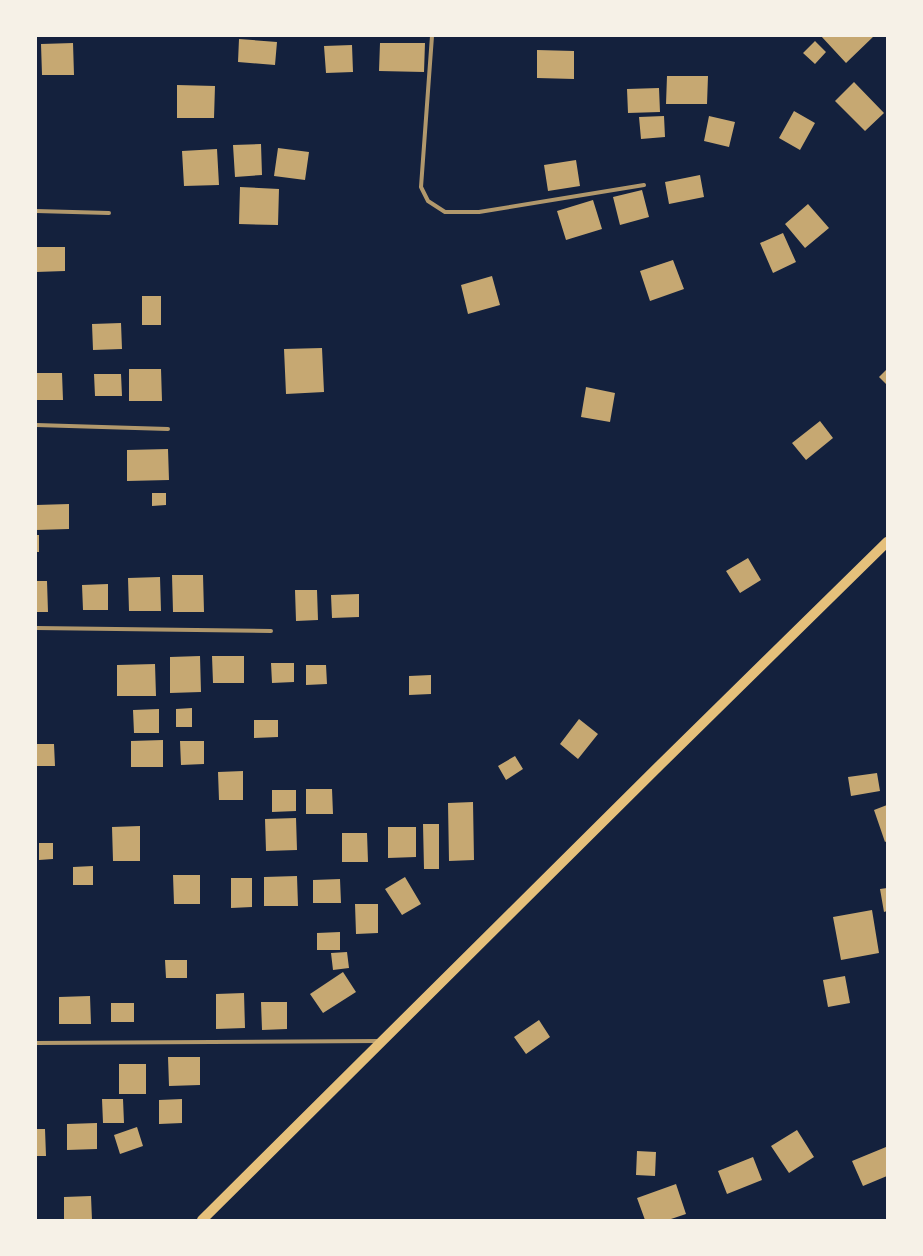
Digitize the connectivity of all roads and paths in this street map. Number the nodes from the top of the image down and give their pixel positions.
1 (432, 36) edge
2 (644, 185) dead end
3 (36, 211) edge
4 (109, 213) dead end
5 (36, 424) edge
6 (168, 429) dead end
7 (887, 542) edge
8 (36, 628) edge
9 (271, 631) dead end
10 (382, 1040) junction
11 (36, 1043) edge
12 (202, 1220) edge

1 - 2 street
3 - 4 street
5 - 6 street
7 - 10 main road
8 - 9 street
10 - 11 street
10 - 12 main road

